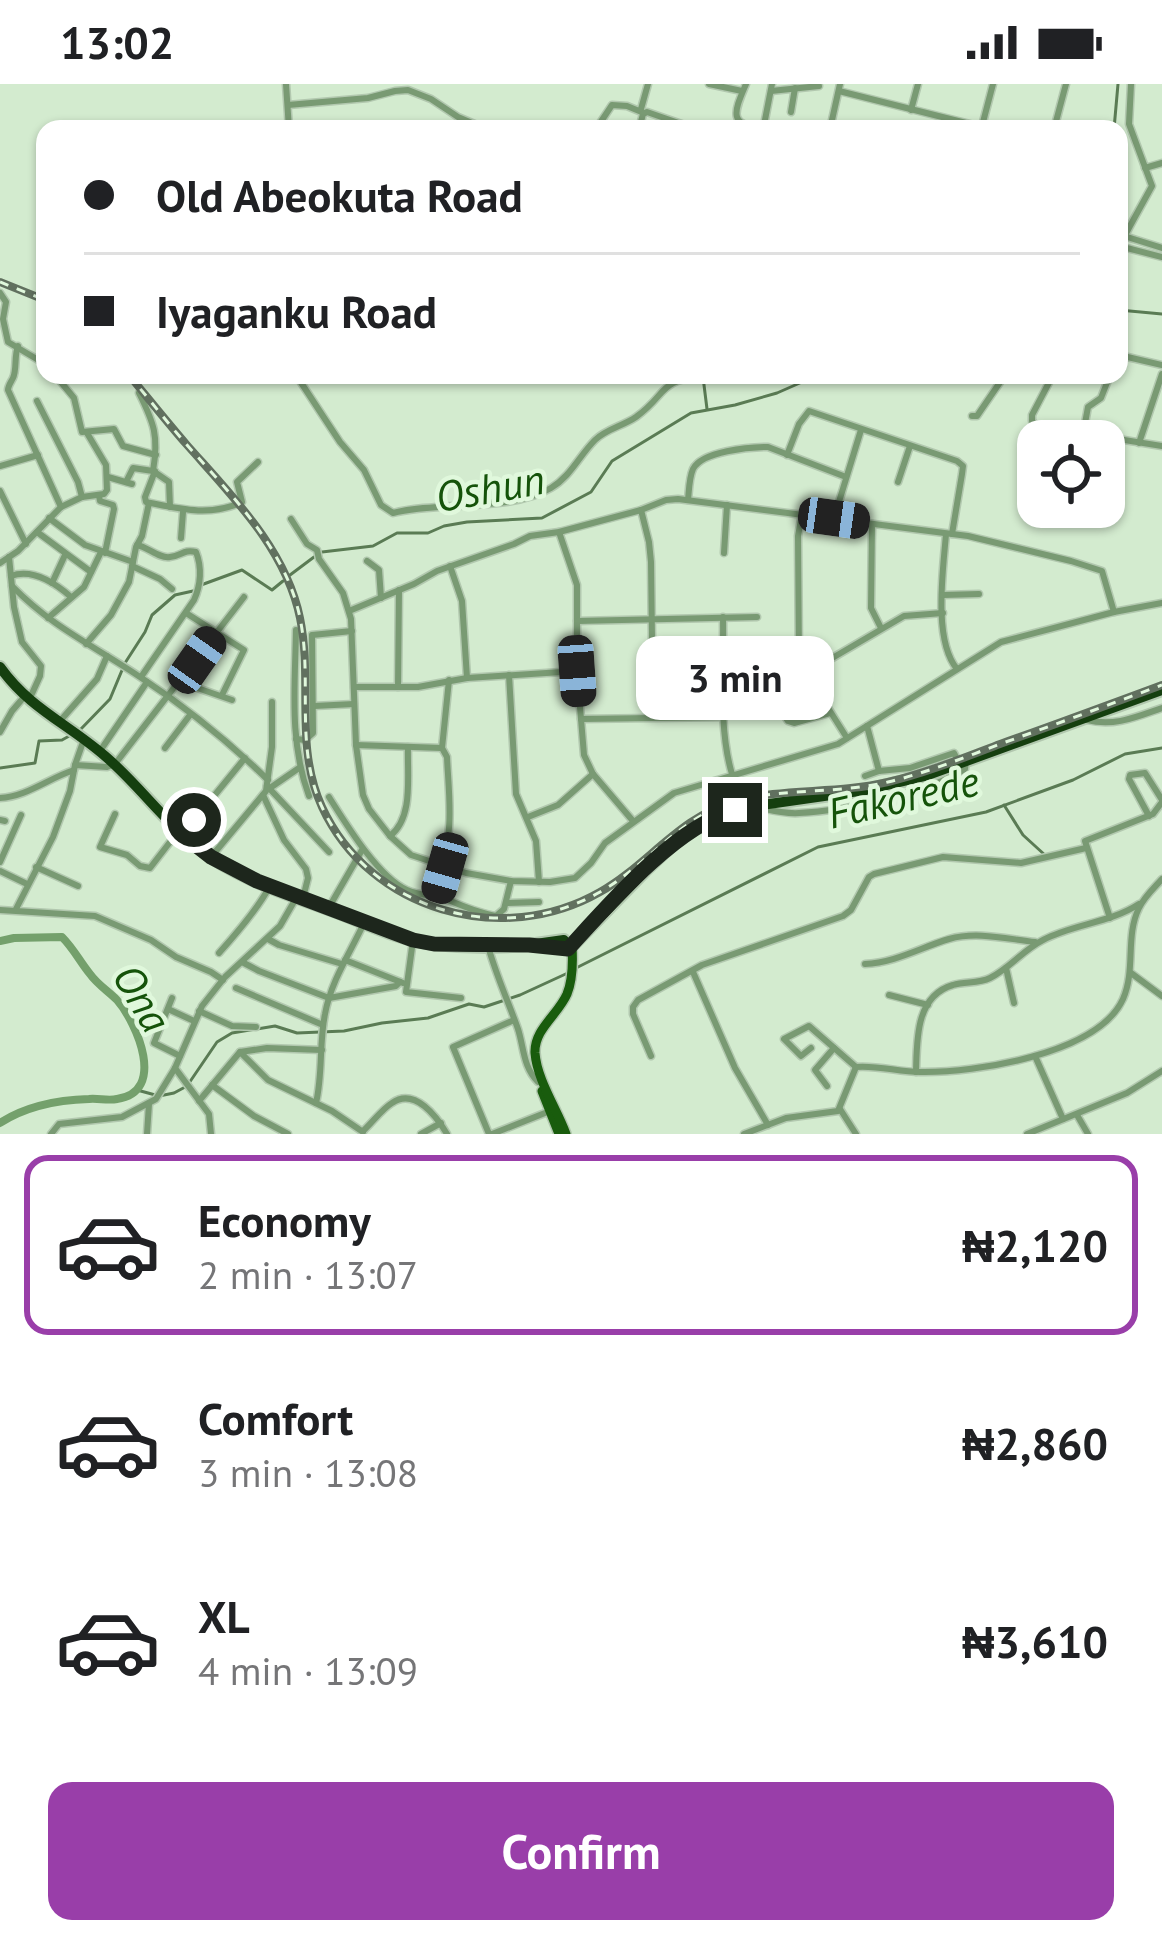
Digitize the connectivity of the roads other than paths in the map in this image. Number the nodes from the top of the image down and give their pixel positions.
1 (286, 84) edge
2 (648, 84) edge
3 (709, 84) edge
4 (918, 84) edge
5 (994, 84) edge
6 (1066, 84) edge
7 (1131, 84) edge
8 (795, 86) edge
9 (819, 86) edge
10 (744, 87) edge
11 (772, 87) edge
12 (840, 88) edge
13 (288, 105) junction
14 (911, 110) junction
15 (642, 112) junction
16 (791, 112) dead end
17 (289, 120) edge
18 (465, 120) edge
19 (602, 120) edge
20 (641, 120) edge
21 (667, 120) edge
22 (738, 120) edge
23 (766, 120) edge
24 (832, 120) edge
25 (950, 120) edge
26 (984, 120) edge
27 (1056, 120) edge
28 (1162, 163) edge
29 (1145, 168) junction
30 (1162, 180) edge
31 (1152, 186) junction
32 (1128, 229) edge
33 (1128, 238) edge
34 (1128, 247) edge
35 (1162, 253) edge
36 (0, 293) edge
37 (18, 346) junction
38 (36, 357) edge
39 (1128, 358) edge
40 (1162, 369) edge
41 (64, 384) edge
42 (302, 384) edge
43 (669, 384) edge
44 (999, 384) edge
45 (1047, 384) edge
46 (1106, 384) edge
47 (139, 393) dead end
48 (37, 401) dead end
49 (972, 416) dead end
50 (1033, 420) edge
51 (1086, 420) edge
52 (861, 430) junction
53 (87, 433) junction
54 (1125, 441) edge
55 (1138, 443) junction
56 (910, 446) junction
57 (1162, 446) edge
58 (38, 455) junction
59 (156, 455) junction
60 (787, 455) junction
61 (258, 462) dead end
62 (0, 466) edge
63 (154, 471) junction
64 (108, 477) junction
65 (846, 477) junction
66 (898, 482) dead end
67 (0, 491) edge
68 (99, 495) junction
69 (82, 497) junction
70 (688, 500) junction
71 (149, 503) junction
72 (727, 505) junction
73 (62, 507) junction
74 (170, 507) junction
75 (183, 510) junction
76 (640, 510) junction
77 (802, 514) junction
78 (49, 518) junction
79 (834, 518) junction
80 (291, 519) dead end
81 (872, 524) junction
82 (37, 532) junction
83 (559, 532) junction
84 (949, 534) junction
85 (181, 538) dead end
86 (0, 544) edge
87 (26, 544) junction
88 (137, 545) junction
89 (103, 552) junction
90 (724, 553) dead end
91 (65, 555) junction
92 (6, 560) edge
93 (367, 561) dead end
94 (133, 564) junction
95 (450, 566) junction
96 (92, 572) junction
97 (11, 576) junction
98 (52, 583) junction
99 (12, 586) junction
100 (172, 589) dead end
101 (399, 590) junction
102 (980, 594) dead end
103 (943, 595) junction
104 (71, 597) junction
105 (244, 597) dead end
106 (381, 598) junction
107 (1162, 604) edge
108 (349, 611) junction
109 (1114, 612) junction
110 (186, 613) junction
111 (943, 613) junction
112 (723, 617) junction
113 (757, 617) dead end
114 (47, 619) junction
115 (652, 619) junction
116 (577, 621) junction
117 (880, 628) junction
118 (296, 630) dead end
119 (352, 631) junction
120 (217, 632) junction
121 (86, 644) junction
122 (106, 656) junction
123 (0, 667) edge
124 (313, 669) junction
125 (957, 670) junction
126 (577, 671) junction
127 (295, 674) junction
128 (806, 674) junction
129 (508, 675) junction
130 (466, 678) junction
131 (144, 680) junction
132 (448, 680) junction
133 (180, 682) junction
134 (354, 687) junction
135 (398, 687) junction
136 (1162, 689) edge
137 (222, 695) junction
138 (167, 696) junction
139 (26, 699) junction
140 (232, 700) dead end
141 (272, 702) dead end
142 (354, 704) junction
143 (314, 706) junction
144 (1162, 708) edge
145 (782, 712) dead end
146 (830, 713) junction
147 (190, 715) junction
148 (653, 717) junction
149 (725, 717) junction
150 (581, 719) junction
151 (1083, 719) junction
152 (60, 722) junction
153 (867, 726) junction
154 (0, 733) edge
155 (78, 734) junction
156 (848, 738) junction
157 (296, 739) junction
158 (356, 745) junction
159 (408, 747) junction
160 (165, 748) dead end
161 (442, 748) junction
162 (100, 752) junction
163 (245, 758) junction
164 (963, 762) junction
165 (115, 764) junction
166 (74, 768) junction
167 (299, 768) junction
168 (879, 771) junction
169 (733, 774) junction
170 (593, 775) junction
171 (865, 776) dead end
172 (268, 785) junction
173 (263, 795) junction
174 (309, 796) dead end
175 (329, 797) dead end
176 (0, 798) edge
177 (1162, 801) edge
178 (115, 814) dead end
179 (21, 815) dead end
180 (1149, 816) junction
181 (528, 818) junction
182 (633, 821) junction
183 (181, 832) junction
184 (390, 836) junction
185 (3, 848) edge
186 (363, 848) junction
187 (1086, 848) junction
188 (329, 852) dead end
189 (211, 857) junction
190 (0, 862) edge
191 (441, 866) junction
192 (36, 867) junction
193 (0, 872) edge
194 (1162, 879) edge
195 (511, 881) junction
196 (539, 882) junction
197 (27, 884) junction
198 (78, 886) dead end
199 (270, 886) junction
200 (437, 895) junction
201 (300, 898) junction
202 (539, 902) dead end
203 (1142, 902) junction
204 (506, 903) junction
205 (328, 909) junction
206 (0, 910) edge
207 (16, 910) junction
208 (1110, 918) junction
209 (364, 923) junction
210 (268, 939) junction
211 (413, 940) junction
212 (1039, 942) junction
213 (567, 944) junction
214 (488, 945) junction
215 (219, 953) dead end
216 (242, 962) junction
217 (343, 962) junction
218 (865, 964) dead end
219 (1006, 968) junction
220 (693, 972) junction
221 (1130, 972) junction
222 (223, 980) junction
223 (403, 983) junction
224 (236, 988) dead end
225 (889, 995) dead end
226 (1162, 995) edge
227 (172, 998) dead end
228 (329, 998) junction
229 (460, 998) dead end
230 (1014, 1003) dead end
231 (928, 1005) junction
232 (168, 1009) junction
233 (199, 1012) junction
234 (514, 1020) junction
235 (194, 1021) junction
236 (323, 1025) junction
237 (256, 1027) dead end
238 (811, 1048) dead end
239 (834, 1048) junction
240 (322, 1050) junction
241 (240, 1052) junction
242 (180, 1056) junction
243 (651, 1056) dead end
244 (1035, 1056) junction
245 (856, 1067) junction
246 (175, 1068) junction
247 (1162, 1071) edge
248 (916, 1072) junction
249 (538, 1082) junction
250 (212, 1085) junction
251 (826, 1086) dead end
252 (199, 1101) junction
253 (316, 1102) junction
254 (149, 1105) junction
255 (840, 1109) junction
256 (550, 1111) junction
257 (1076, 1115) junction
258 (1064, 1120) junction
259 (441, 1123) junction
260 (768, 1125) junction
261 (362, 1133) edge
262 (51, 1134) edge
263 (147, 1134) edge
264 (211, 1134) edge
265 (288, 1134) edge
266 (421, 1134) edge
267 (447, 1134) edge
268 (490, 1134) edge
269 (563, 1134) edge
270 (744, 1134) edge
271 (856, 1134) edge
272 (1028, 1134) edge
273 (1088, 1134) edge

1 - 13 street
2 - 15 street
3 - 10 street
4 - 14 street
5 - 26 street
6 - 27 street
7 - 29 street
8 - 9 street
8 - 11 street
8 - 16 street
10 - 22 street
11 - 23 street
12 - 14 street
12 - 24 street
13 - 17 street
13 - 18 street
14 - 25 street
15 - 19 street
15 - 20 street
15 - 21 street
28 - 29 street
29 - 31 street
30 - 31 street
31 - 32 street
33 - 35 street
34 - 35 street
36 - 37 street
37 - 38 street
37 - 58 street
39 - 40 street
40 - 55 street
41 - 53 street
42 - 43 street
44 - 49 street
45 - 50 street
46 - 51 street
47 - 59 street
48 - 69 street
52 - 56 street
52 - 60 street
52 - 65 street
53 - 59 street
53 - 64 street
54 - 55 street
55 - 57 street
56 - 66 street
56 - 84 street
58 - 62 street
58 - 73 street
59 - 63 street
60 - 65 street
60 - 70 street
61 - 75 street
63 - 64 street
63 - 71 street
63 - 74 street
64 - 68 street
65 - 79 street
67 - 87 street
68 - 69 street
68 - 89 street
69 - 73 street
70 - 72 street
70 - 76 street
71 - 74 street
71 - 88 street
72 - 77 street
72 - 90 street
73 - 78 street
74 - 75 street
75 - 85 street
76 - 83 street
76 - 115 street
77 - 79 street
77 - 128 street
78 - 82 street
78 - 89 street
79 - 81 street
80 - 108 street
81 - 84 street
81 - 117 street
82 - 87 street
82 - 91 street
83 - 95 street
83 - 116 street
84 - 103 street
84 - 109 street
86 - 92 street
87 - 92 street
88 - 94 street
88 - 110 street
89 - 94 street
89 - 96 street
91 - 96 street
91 - 98 street
92 - 97 street
93 - 106 street
94 - 100 street
94 - 121 street
95 - 101 street
95 - 130 street
96 - 104 street
97 - 98 street
97 - 99 street
98 - 104 street
99 - 114 street
99 - 139 street
101 - 106 street
101 - 135 street
102 - 103 street
103 - 111 street
104 - 114 street
105 - 120 street
106 - 108 street
107 - 109 street
108 - 119 street
109 - 125 street
110 - 120 street
110 - 131 street
111 - 117 street
111 - 125 street
112 - 113 street
112 - 115 street
112 - 149 street
114 - 121 street
115 - 116 street
115 - 148 street
116 - 126 street
117 - 128 street
118 - 127 street
119 - 124 street
119 - 134 street
120 - 133 street
120 - 137 street
121 - 122 street
122 - 131 street
122 - 152 street
123 - 139 highway
124 - 127 street
124 - 143 street
125 - 153 street
126 - 129 street
126 - 150 street
127 - 157 street
128 - 146 street
129 - 130 street
129 - 181 street
130 - 132 street
131 - 138 street
131 - 162 street
132 - 135 street
132 - 161 street
133 - 137 street
133 - 138 street
134 - 135 street
134 - 142 street
136 - 151 highway
137 - 140 street
138 - 147 street
138 - 165 street
139 - 152 highway
139 - 154 street
141 - 172 street
142 - 143 street
142 - 158 street
143 - 157 street
144 - 151 street
145 - 146 street
146 - 156 street
147 - 160 street
147 - 163 street
148 - 149 street
148 - 150 street
149 - 169 street
150 - 170 street
151 - 164 highway
152 - 155 highway
153 - 156 street
153 - 168 street
155 - 162 highway
155 - 166 street
156 - 169 street
157 - 167 street
158 - 159 street
158 - 184 street
159 - 161 street
159 - 184 street
161 - 191 street
162 - 165 highway
163 - 172 street
163 - 183 street
164 - 168 street
164 - 213 highway
165 - 166 street
165 - 183 highway
166 - 176 street
166 - 192 street
167 - 172 street
167 - 174 street
168 - 171 street
169 - 182 street
170 - 181 street
170 - 182 street
172 - 173 street
172 - 188 street
173 - 189 street
173 - 201 street
175 - 186 street
177 - 180 street
177 - 180 street
178 - 183 street
179 - 185 street
180 - 187 street
181 - 196 street
182 - 196 street
183 - 189 highway
184 - 191 street
185 - 190 street
186 - 200 street
186 - 205 street
187 - 208 street
187 - 220 street
189 - 199 highway
191 - 195 street
191 - 200 street
192 - 197 street
192 - 198 street
193 - 197 street
194 - 203 street
195 - 196 street
195 - 204 street
197 - 207 street
199 - 201 highway
199 - 215 street
200 - 204 street
201 - 205 highway
201 - 210 street
202 - 204 street
203 - 208 street
203 - 221 street
205 - 209 highway
206 - 207 street
207 - 222 street
208 - 212 street
209 - 211 highway
209 - 217 street
210 - 216 street
210 - 217 street
211 - 214 highway
211 - 223 street
212 - 218 street
212 - 219 street
213 - 214 highway
213 - 249 main road
213 - 269 main road
214 - 234 street
216 - 222 street
216 - 228 street
217 - 223 street
217 - 228 street
219 - 230 street
219 - 231 street
220 - 243 street
220 - 260 street
221 - 226 street
221 - 244 street
222 - 233 street
223 - 228 street
223 - 229 street
224 - 236 street
225 - 231 street
227 - 232 street
228 - 236 street
231 - 248 street
232 - 235 street
232 - 242 street
233 - 235 street
233 - 237 street
234 - 249 street
234 - 268 street
235 - 242 street
236 - 240 street
238 - 239 street
239 - 245 street
239 - 251 street
240 - 241 street
240 - 253 street
241 - 250 street
241 - 253 street
242 - 246 street
244 - 248 street
244 - 258 street
245 - 248 street
245 - 255 street
246 - 252 street
246 - 254 street
247 - 257 street
249 - 256 main road
250 - 252 street
250 - 265 street
252 - 264 street
253 - 261 street
254 - 262 street
254 - 263 street
255 - 260 street
255 - 271 street
256 - 268 street
256 - 269 main road
257 - 258 street
257 - 273 street
258 - 272 street
259 - 261 street
259 - 266 street
259 - 267 street
260 - 270 street

